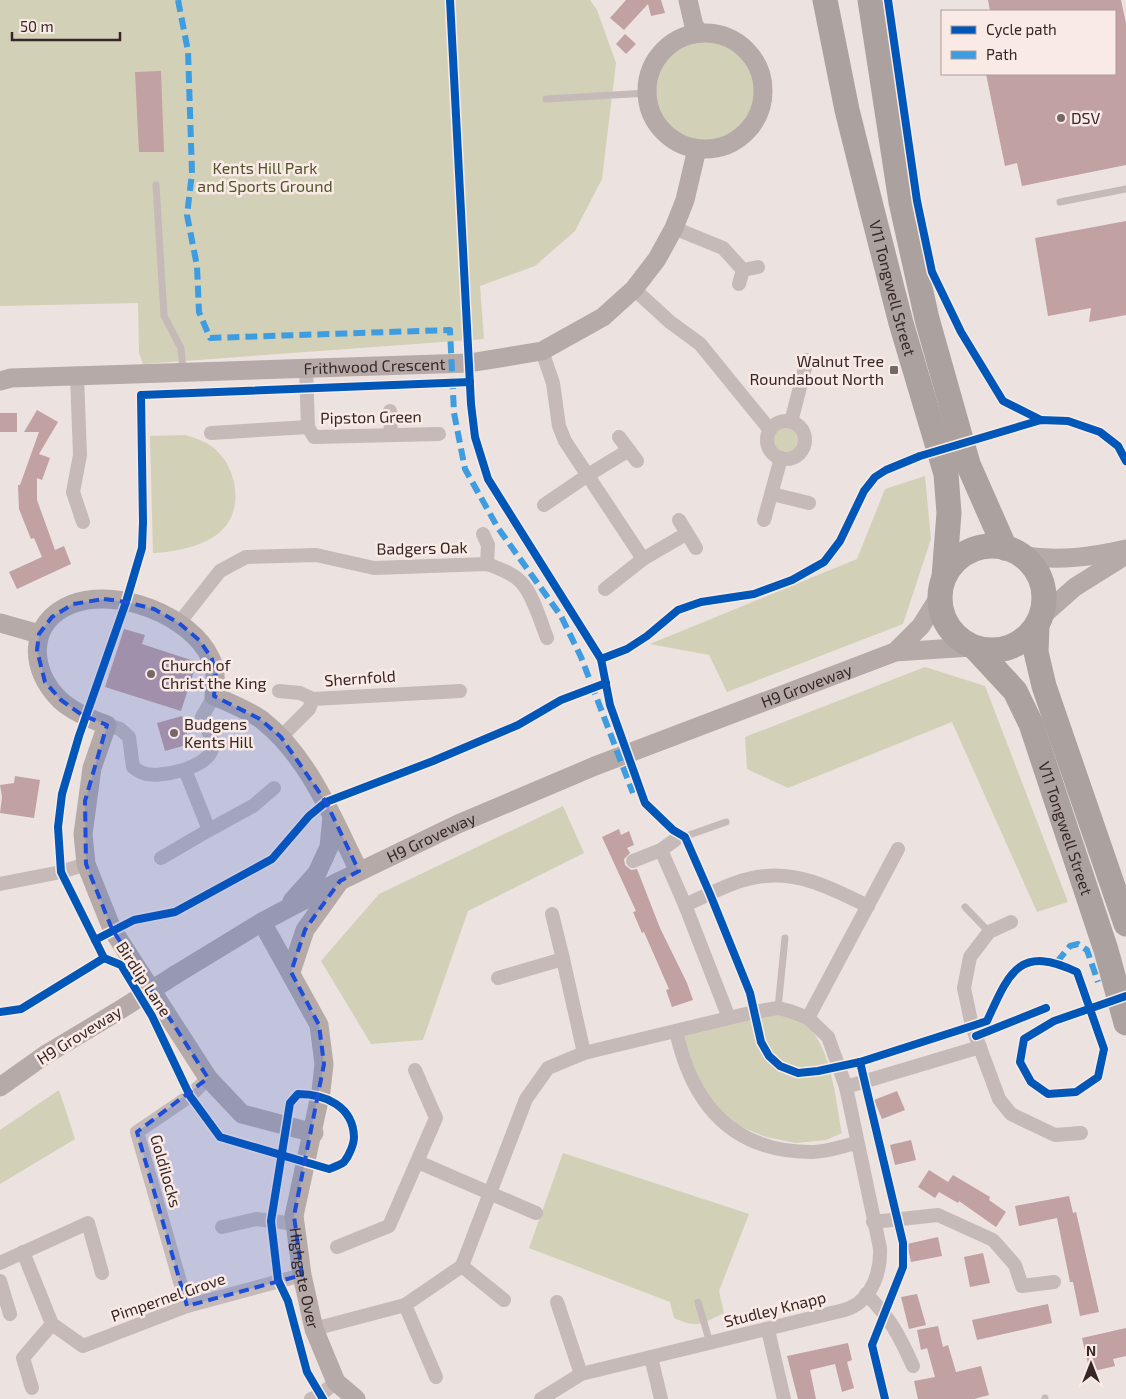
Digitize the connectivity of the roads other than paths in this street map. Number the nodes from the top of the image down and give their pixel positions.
1 (688, 0) edge
2 (825, 0) edge
3 (870, 0) edge
4 (700, 33) junction
5 (647, 93) junction
6 (546, 99) dead end
7 (697, 150) junction
8 (156, 185) dead end
9 (1126, 189) edge
10 (1060, 202) dead end
11 (674, 228) junction
12 (758, 267) dead end
13 (743, 270) junction
14 (739, 284) dead end
15 (634, 289) junction
16 (542, 351) junction
17 (806, 360) dead end
18 (306, 368) junction
19 (183, 371) junction
20 (77, 376) junction
21 (0, 381) edge
22 (390, 411) dead end
23 (791, 422) junction
24 (308, 427) junction
25 (770, 430) junction
26 (211, 433) dead end
27 (391, 434) junction
28 (439, 434) dead end
29 (619, 437) dead end
30 (781, 458) junction
31 (588, 475) junction
32 (772, 494) junction
33 (809, 503) dead end
34 (544, 506) dead end
35 (679, 520) dead end
36 (764, 520) dead end
37 (83, 522) dead end
38 (483, 534) dead end
39 (686, 534) junction
40 (696, 548) dead end
41 (1126, 549) edge
42 (1014, 552) junction
43 (1126, 555) edge
44 (644, 560) junction
45 (487, 564) junction
46 (941, 587) junction
47 (605, 589) dead end
48 (1039, 621) junction
49 (0, 623) edge
50 (179, 623) junction
51 (39, 634) junction
52 (548, 638) dead end
53 (974, 648) junction
54 (895, 652) junction
55 (279, 691) dead end
56 (460, 691) dead end
57 (214, 696) junction
58 (313, 699) junction
59 (107, 725) junction
60 (281, 737) junction
61 (185, 770) junction
62 (274, 788) dead end
63 (332, 816) junction
64 (726, 822) dead end
65 (209, 830) junction
66 (676, 840) joint
67 (898, 849) dead end
68 (661, 850) junction
69 (161, 858) dead end
70 (633, 861) dead end
71 (86, 864) junction
72 (359, 871) junction
73 (340, 881) junction
74 (0, 884) edge
75 (685, 905) junction
76 (868, 906) junction
77 (965, 907) dead end
78 (282, 911) junction
79 (552, 914) dead end
80 (262, 922) junction
81 (1011, 922) dead end
82 (1126, 924) edge
83 (990, 932) junction
84 (785, 938) dead end
85 (563, 959) junction
86 (291, 972) junction
87 (498, 978) dead end
88 (778, 1008) junction
89 (729, 1018) junction
90 (808, 1018) junction
91 (1126, 1023) edge
92 (676, 1031) junction
93 (980, 1048) junction
94 (584, 1053) junction
95 (415, 1070) dead end
96 (208, 1078) junction
97 (0, 1086) edge
98 (846, 1087) junction
99 (314, 1133) junction
100 (1081, 1134) dead end
101 (857, 1143) junction
102 (418, 1162) junction
103 (489, 1194) junction
104 (536, 1213) dead end
105 (873, 1222) junction
106 (295, 1224) junction
107 (222, 1227) dead end
108 (337, 1247) dead end
109 (23, 1252) junction
110 (0, 1263) edge
111 (462, 1266) junction
112 (102, 1273) dead end
113 (302, 1275) junction
114 (0, 1281) edge
115 (1054, 1282) dead end
116 (866, 1294) junction
117 (504, 1300) dead end
118 (557, 1302) dead end
119 (698, 1302) dead end
120 (406, 1305) junction
121 (187, 1306) junction
122 (10, 1314) dead end
123 (52, 1324) junction
124 (314, 1328) junction
125 (768, 1330) junction
126 (710, 1343) junction
127 (651, 1357) junction
128 (913, 1366) dead end
129 (581, 1374) junction
130 (436, 1376) dead end
131 (336, 1382) junction
132 (32, 1388) dead end
133 (311, 1399) edge
134 (356, 1399) edge
135 (541, 1399) edge
136 (661, 1399) edge
137 (784, 1399) edge

1 - 4 street
2 - 46 highway, V11 Tongwell Street
3 - 42 highway, V11 Tongwell Street
4 - 5 street
4 - 7 street
5 - 6 lane
5 - 7 street
7 - 11 street, Frithwood Crescent
8 - 19 lane
9 - 10 lane
11 - 13 street
11 - 15 street, Frithwood Crescent
12 - 13 street
13 - 14 street
15 - 16 street, Frithwood Crescent
15 - 25 street
16 - 18 street, Frithwood Crescent
16 - 31 street
17 - 23 street
18 - 19 street, Frithwood Crescent
18 - 24 street, Pipston Green
19 - 20 street, Frithwood Crescent
20 - 21 street, Frithwood Crescent
20 - 37 street
22 - 27 street
23 - 25 street
23 - 30 street
24 - 26 street, Pipston Green
24 - 27 street, Pipston Green
25 - 30 street
27 - 28 street, Pipston Green
29 - 31 street
30 - 32 street
31 - 34 street
31 - 44 street
32 - 33 street
32 - 36 street
35 - 39 street
38 - 45 street, Badgers Oak
39 - 40 street
39 - 44 street
41 - 42 street
42 - 46 highway
42 - 48 highway
43 - 48 street
44 - 47 street
45 - 50 street, Badgers Oak
45 - 52 street, Badgers Oak
46 - 53 highway
46 - 54 street, H9 Groveway
48 - 53 highway
48 - 82 highway, V11 Tongwell Street
49 - 51 street
50 - 51 street
50 - 57 street
51 - 59 street
53 - 54 street, H9 Groveway
53 - 91 highway, V11 Tongwell Street
54 - 72 street, H9 Groveway
55 - 58 street
56 - 58 street, Shernfold
57 - 60 street
57 - 61 street
58 - 60 street, Shernfold
59 - 61 street
59 - 71 street, Birdlip Lane
60 - 63 street
61 - 65 street
62 - 65 street
63 - 72 street
63 - 78 street
64 - 66 lane
65 - 69 street
66 - 68 street
67 - 76 street
68 - 70 street
68 - 75 street
71 - 74 street
71 - 96 street, Birdlip Lane
72 - 73 street, H9 Groveway
73 - 78 street, H9 Groveway
73 - 86 street
75 - 76 street
75 - 89 street
76 - 90 street
77 - 83 lane
78 - 80 street, H9 Groveway
79 - 85 street
80 - 86 street, Highgate Over
80 - 97 street, H9 Groveway, bridge
81 - 83 street
83 - 93 street
84 - 88 lane
85 - 87 street
85 - 94 street
86 - 99 street, Highgate Over
88 - 89 street, Studley Knapp
88 - 90 street, Studley Knapp
89 - 92 street, Studley Knapp
90 - 98 street, Studley Knapp
92 - 94 street, Studley Knapp
92 - 101 street
93 - 98 street
93 - 100 street
94 - 103 street, Studley Knapp
95 - 102 street
96 - 99 street, Birdlip Lane
96 - 121 street, Goldilocks
98 - 101 street, Studley Knapp
99 - 106 street, Highgate Over
101 - 105 street, Studley Knapp
102 - 103 street
102 - 108 street
103 - 104 street
103 - 111 street, Studley Knapp
105 - 115 street
105 - 116 street, Studley Knapp
106 - 107 street
106 - 113 street, Highgate Over
109 - 110 street
109 - 112 street
109 - 123 street
111 - 117 street
111 - 120 street
113 - 121 street, Pimpernel Grove
113 - 124 street, Highgate Over
114 - 122 street
116 - 125 street, Studley Knapp
116 - 128 street
118 - 129 street
119 - 126 lane
120 - 124 street
120 - 130 street
121 - 123 street, Pimpernel Grove
123 - 132 street
124 - 131 street, Highgate Over
125 - 126 street, Studley Knapp
125 - 137 street
126 - 127 street, Studley Knapp
127 - 129 street, Studley Knapp
127 - 136 street
129 - 135 street, Studley Knapp
131 - 133 street
131 - 134 street, Highgate Over

